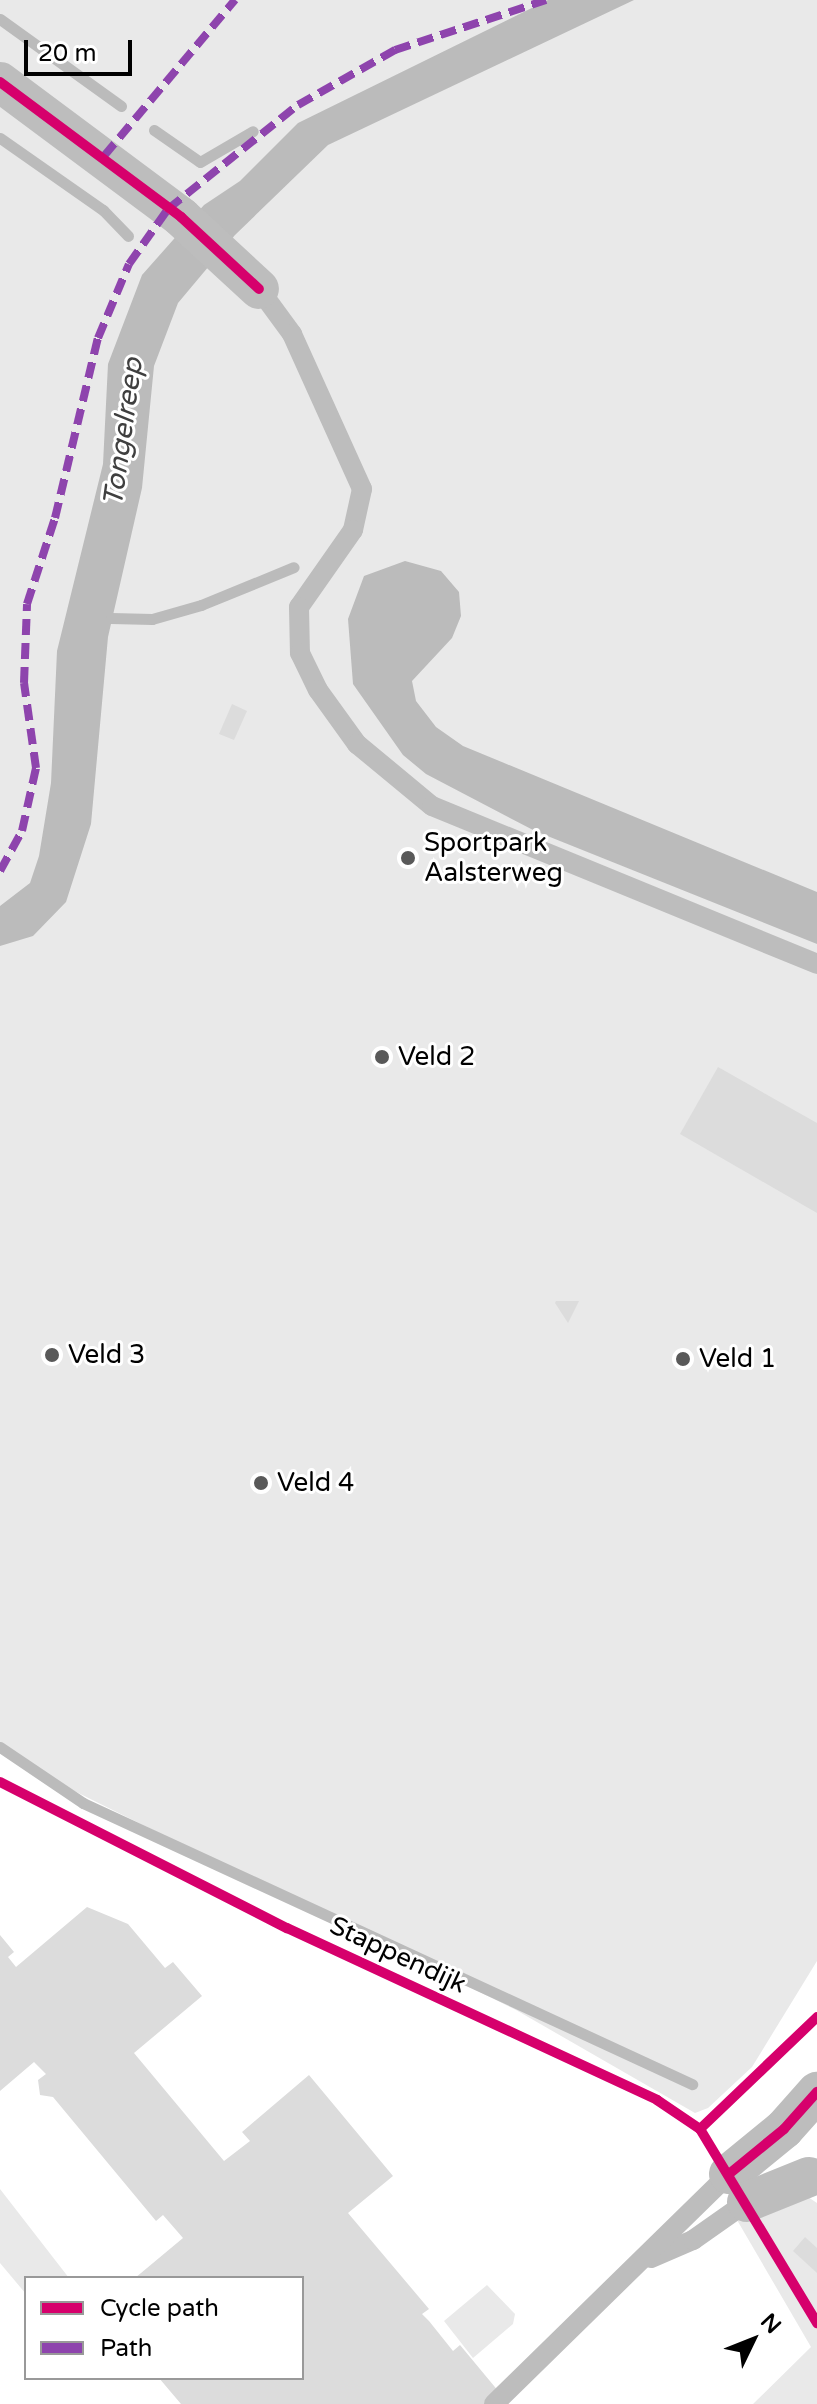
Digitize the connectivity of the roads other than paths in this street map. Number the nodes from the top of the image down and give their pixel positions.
1 (0, 82) edge
2 (259, 289) joint
3 (817, 964) edge
4 (817, 2092) edge
5 (784, 2129) junction
6 (813, 2181) edge
7 (738, 2188) junction
8 (648, 2259) junction
9 (494, 2404) edge

1 - 2 street
2 - 3 lane
4 - 5 street
5 - 6 street
5 - 7 street
6 - 7 street
7 - 8 lane
7 - 8 lane
8 - 9 lane

